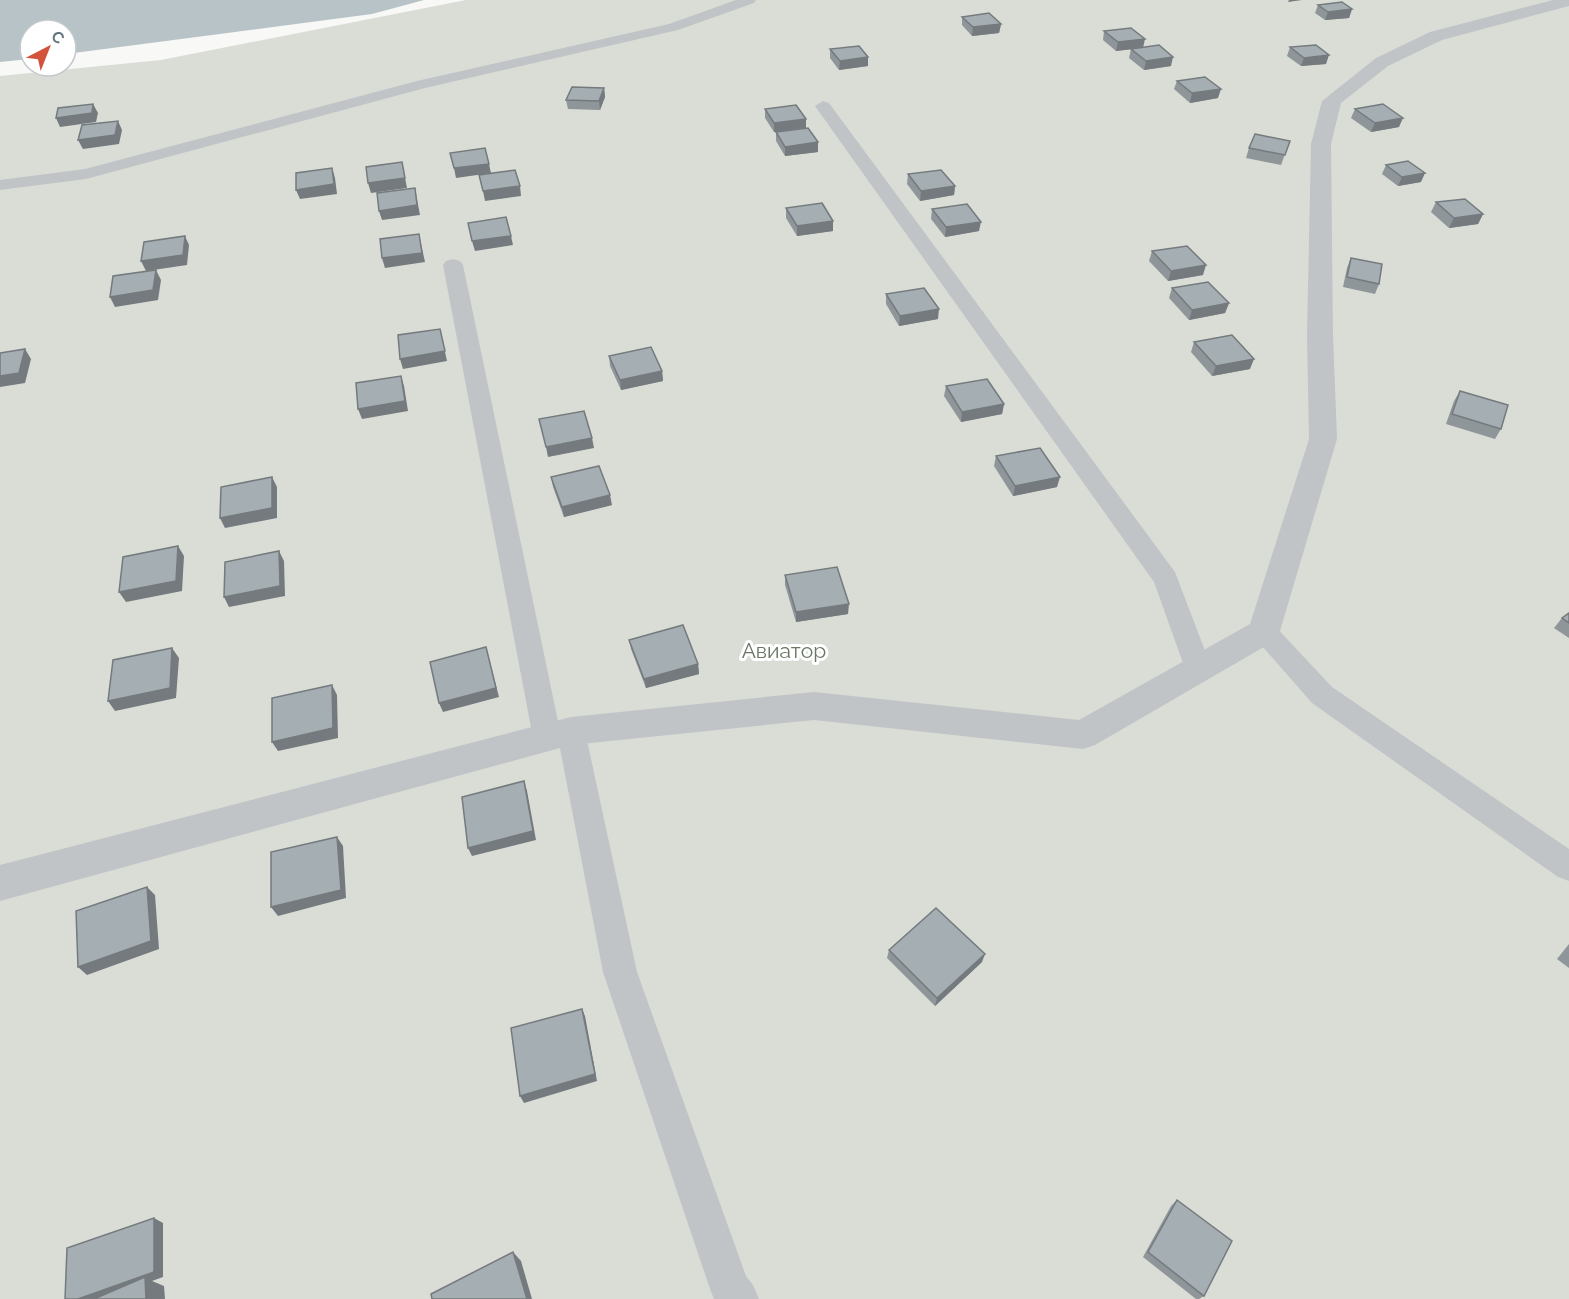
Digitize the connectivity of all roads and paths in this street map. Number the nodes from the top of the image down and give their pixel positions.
1 (749, 0) edge
2 (1569, 1) edge
3 (823, 106) dead end
4 (1, 188) edge
5 (453, 265) dead end
6 (1264, 631) junction
7 (1198, 669) junction
8 (559, 735) junction
9 (1569, 867) edge
10 (0, 883) edge
11 (739, 1299) edge

1 - 4 lane
2 - 6 street
3 - 7 lane
5 - 8 lane
6 - 7 street
6 - 9 lane
7 - 8 street
8 - 10 street
8 - 11 lane

